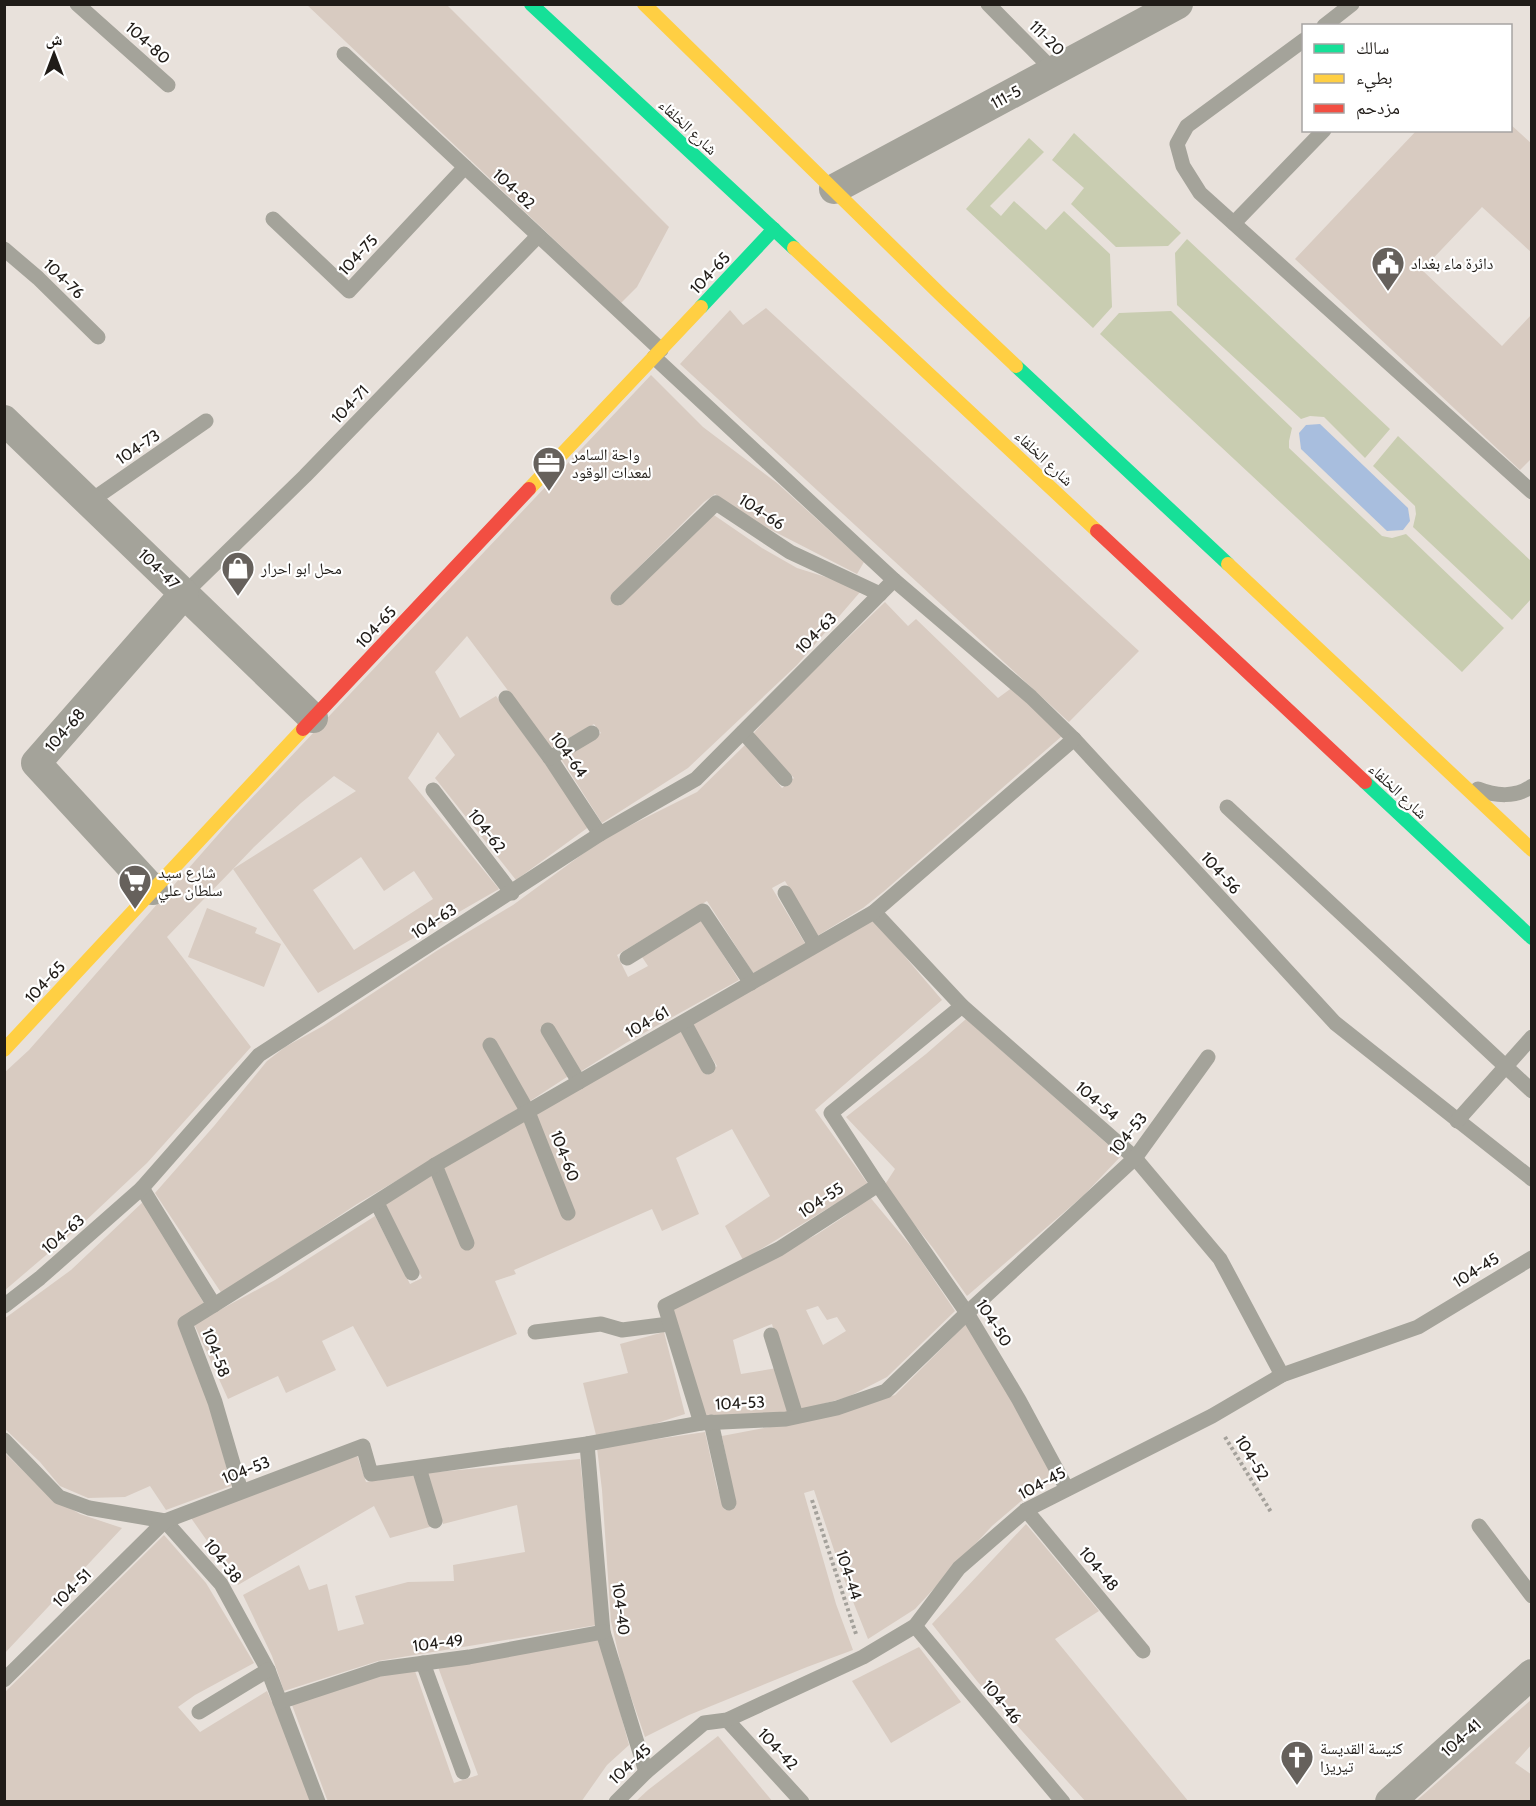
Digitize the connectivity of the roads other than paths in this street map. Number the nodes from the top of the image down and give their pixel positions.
1 (77, 4) edge
2 (531, 4) edge
3 (644, 4) edge
4 (988, 4) edge
5 (1178, 4) edge
6 (1352, 4) edge
7 (1327, 24) edge
8 (1302, 41) edge
9 (344, 54) dead end
10 (1054, 71) junction
11 (168, 85) dead end
12 (1322, 132) edge
13 (465, 167) junction
14 (834, 189) junction
15 (273, 219) dead end
16 (1234, 223) junction
17 (774, 229) junction
18 (538, 236) junction
19 (4, 249) edge
20 (98, 337) dead end
21 (657, 353) junction
22 (4, 420) edge
23 (207, 421) dead end
24 (1532, 492) edge
25 (89, 502) junction
26 (894, 580) junction
27 (184, 594) junction
28 (880, 594) junction
29 (618, 598) dead end
30 (506, 699) dead end
31 (313, 718) junction
32 (743, 732) junction
33 (592, 734) dead end
34 (1074, 739) junction
35 (550, 758) junction
36 (1456, 778) junction
37 (785, 779) dead end
38 (1532, 786) edge
39 (433, 790) dead end
40 (1227, 807) dead end
41 (600, 834) junction
42 (1532, 850) edge
43 (153, 890) junction
44 (512, 893) junction
45 (785, 893) dead end
46 (874, 912) junction
47 (1532, 938) edge
48 (815, 945) junction
49 (627, 958) dead end
50 (752, 983) junction
51 (962, 1006) junction
52 (684, 1022) junction
53 (548, 1030) dead end
54 (1532, 1037) edge
55 (490, 1045) dead end
56 (4, 1050) edge
57 (1208, 1057) dead end
58 (1506, 1066) junction
59 (708, 1067) dead end
60 (579, 1082) junction
61 (1532, 1091) edge
62 (528, 1112) junction
63 (1457, 1121) junction
64 (1135, 1158) junction
65 (435, 1165) junction
66 (1532, 1179) edge
67 (878, 1185) junction
68 (142, 1188) junction
69 (376, 1203) junction
70 (568, 1213) dead end
71 (468, 1243) dead end
72 (1532, 1258) edge
73 (412, 1273) dead end
74 (214, 1305) junction
75 (4, 1306) edge
76 (968, 1313) junction
77 (669, 1324) junction
78 (535, 1332) dead end
79 (771, 1335) dead end
80 (1282, 1375) junction
81 (796, 1416) junction
82 (706, 1423) junction
83 (4, 1440) edge
84 (587, 1444) junction
85 (419, 1468) junction
86 (1067, 1489) junction
87 (241, 1491) junction
88 (729, 1503) dead end
89 (1026, 1510) junction
90 (165, 1521) junction
91 (435, 1521) dead end
92 (1479, 1526) dead end
93 (1532, 1596) edge
94 (915, 1626) junction
95 (603, 1632) junction
96 (1143, 1651) dead end
97 (423, 1663) junction
98 (268, 1670) junction
99 (1532, 1674) edge
100 (4, 1680) edge
101 (280, 1702) junction
102 (199, 1712) dead end
103 (726, 1720) junction
104 (463, 1772) dead end
105 (646, 1772) junction
106 (318, 1802) edge
107 (616, 1802) edge
108 (802, 1802) edge
109 (1063, 1802) edge
110 (1390, 1802) edge

1 - 11 lane, 104-80
2 - 17 main road, شارع الخلفاء
3 - 14 main road
4 - 10 lane, 111-20
5 - 10 street, 111-5
6 - 7 lane
8 - 16 lane
9 - 13 lane, 104-82
10 - 14 street, 111-5
12 - 16 lane
13 - 15 lane, 104-75
13 - 18 lane, 104-82
14 - 36 main road
16 - 24 lane
17 - 21 main road, 104-65
17 - 47 main road, شارع الخلفاء
18 - 21 lane, 104-82
18 - 27 lane, 104-71
19 - 20 lane, 104-76
21 - 26 lane, 104-82
21 - 31 main road, 104-65
22 - 25 street, 104-47
23 - 25 lane, 104-73
25 - 27 street, 104-47
26 - 28 lane, 104-63
26 - 34 lane, 104-56
27 - 31 street, 104-47
27 - 43 street, 104-68
28 - 29 lane, 104-66
28 - 32 lane, 104-63
30 - 35 lane, 104-64
31 - 43 main road, 104-65
32 - 37 lane
32 - 41 lane, 104-63
33 - 35 lane
34 - 46 lane, 104-61
34 - 63 lane, 104-56
35 - 41 lane, 104-64
36 - 38 lane
36 - 42 main road
39 - 44 lane, 104-62
40 - 58 lane
41 - 44 lane, 104-63
43 - 56 main road, 104-65
44 - 68 lane, 104-63
45 - 48 lane
46 - 48 lane, 104-61
46 - 51 lane, 104-54
48 - 50 lane, 104-61
49 - 50 lane
50 - 52 lane, 104-61
51 - 64 lane, 104-54
51 - 67 lane
52 - 59 lane
52 - 60 lane, 104-61
53 - 60 lane
54 - 58 lane
55 - 62 lane, 104-60
57 - 64 lane, 104-53
58 - 61 lane
58 - 63 lane
60 - 62 lane, 104-61
62 - 65 lane, 104-61
62 - 70 lane, 104-60
63 - 66 lane, 104-56
64 - 76 lane, 104-53
64 - 80 lane, 104-54
65 - 69 lane, 104-61
65 - 71 lane
67 - 76 lane, 104-50
67 - 77 lane, 104-55
68 - 74 lane, 104-58
68 - 75 lane, 104-63
69 - 73 lane
69 - 74 lane, 104-61
72 - 80 lane, 104-45
74 - 87 lane, 104-58
76 - 81 lane, 104-53
76 - 86 lane, 104-50
77 - 78 lane
77 - 82 lane
79 - 81 lane
80 - 86 lane, 104-45
81 - 82 lane, 104-53
82 - 84 lane, 104-53
82 - 88 lane
83 - 90 lane
84 - 85 lane, 104-53
84 - 95 lane, 104-40
85 - 87 lane, 104-53
85 - 91 lane
86 - 89 lane, 104-45
87 - 90 lane, 104-53
89 - 94 lane, 104-45
89 - 96 lane, 104-48
90 - 98 lane, 104-38
90 - 100 lane, 104-51
92 - 93 lane
94 - 103 lane, 104-45
94 - 109 lane, 104-46
95 - 97 lane, 104-49
95 - 105 lane, 104-40
97 - 101 lane, 104-49
97 - 104 lane
98 - 101 lane, 104-38
98 - 102 lane
99 - 110 street, 104-41
101 - 106 lane, 104-38
103 - 105 lane, 104-45
103 - 108 lane, 104-42
105 - 107 lane, 104-45

